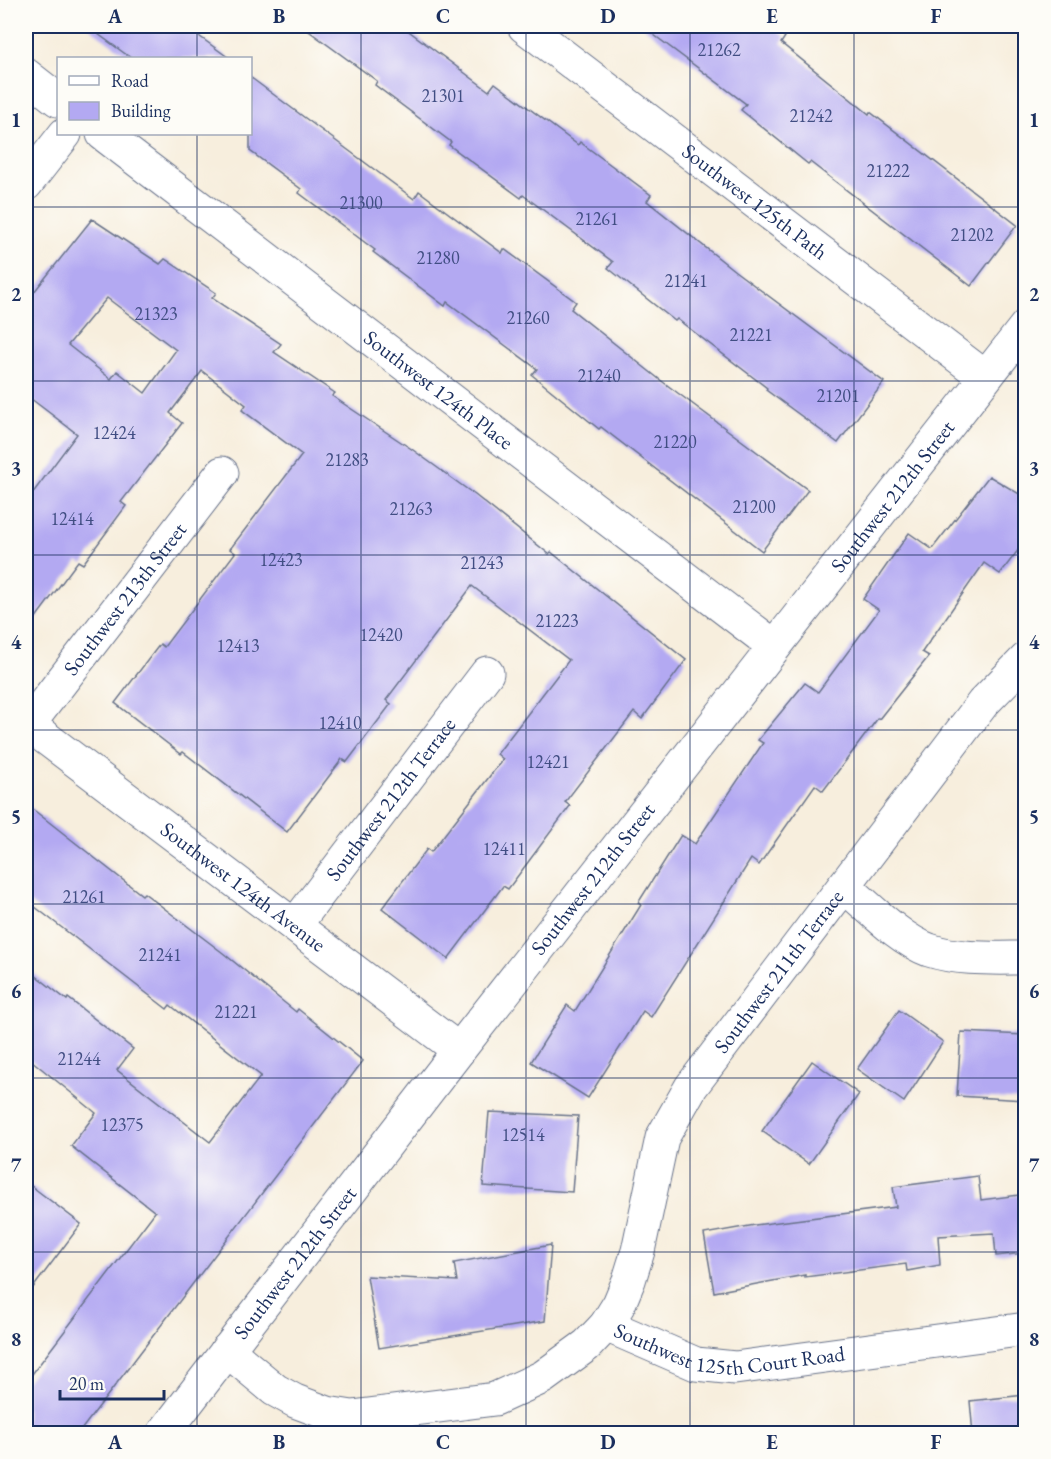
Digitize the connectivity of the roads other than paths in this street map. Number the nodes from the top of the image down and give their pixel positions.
1 (524, 26) edge
2 (26, 75) edge
3 (57, 99) edge
4 (64, 135) edge
5 (104, 135) edge
6 (26, 184) edge
7 (1026, 326) edge
8 (985, 377) junction
9 (222, 473) dead end
10 (774, 646) junction
11 (1026, 659) edge
12 (487, 674) dead end
13 (27, 724) edge
14 (844, 886) junction
15 (295, 925) junction
16 (1026, 958) edge
17 (459, 1050) junction
18 (606, 1325) junction
19 (1026, 1329) edge
20 (227, 1350) junction
21 (163, 1434) edge

1 - 8 street, Southwest 125th Path
2 - 3 street
4 - 6 street
5 - 10 street, Southwest 124th Place
7 - 8 street, Southwest 212th Street
8 - 10 street, Southwest 212th Street
9 - 13 street, Southwest 213th Street
10 - 17 street, Southwest 212th Street
11 - 14 street, Southwest 211th Terrace
12 - 15 street, Southwest 212th Terrace
13 - 15 street, Southwest 124th Avenue
14 - 16 street
14 - 18 street, Southwest 211th Terrace
15 - 17 street, Southwest 124th Avenue
17 - 20 street, Southwest 212th Street
18 - 19 street, Southwest 125th Court Road
18 - 20 street, Southwest 125th Court Road
20 - 21 street, Southwest 212th Street

